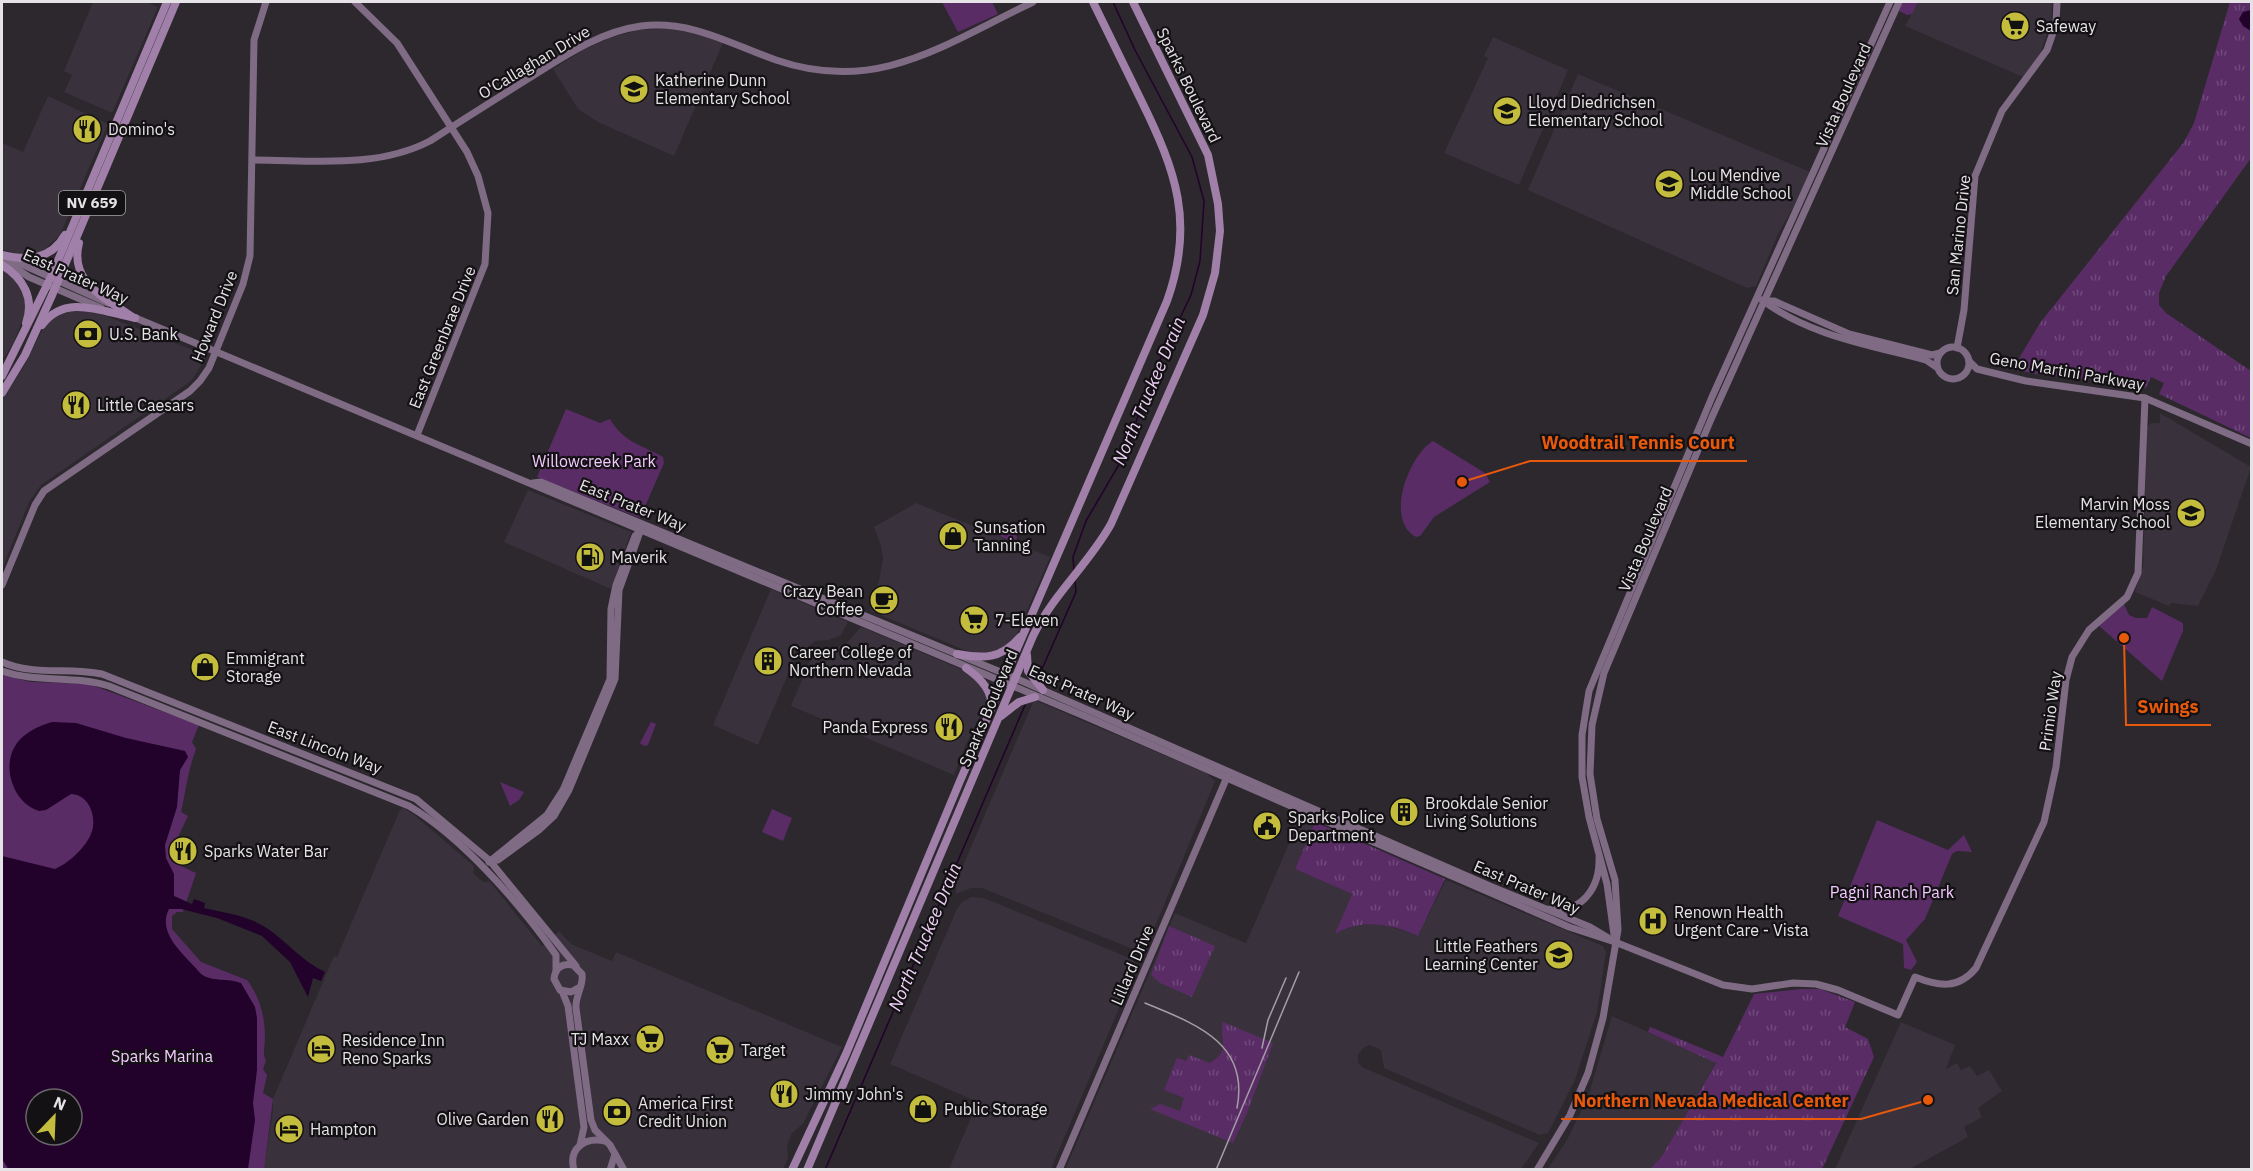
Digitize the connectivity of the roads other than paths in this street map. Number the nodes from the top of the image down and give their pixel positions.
1 (167, 2) edge
2 (176, 2) edge
3 (266, 2) edge
4 (355, 2) edge
5 (1033, 2) edge
6 (1093, 2) edge
7 (1133, 2) edge
8 (1890, 2) edge
9 (1899, 2) edge
10 (2057, 2) edge
11 (451, 128) junction
12 (253, 160) junction
13 (88, 212) junction
14 (74, 221) junction
15 (2, 260) edge
16 (53, 283) junction
17 (1760, 300) junction
18 (135, 318) junction
19 (1957, 348) junction
20 (216, 351) junction
21 (1940, 353) junction
22 (25, 355) junction
23 (13, 358) junction
24 (1969, 361) junction
25 (1936, 367) junction
26 (1977, 369) junction
27 (1966, 373) junction
28 (2, 376) edge
29 (2, 393) edge
30 (2145, 398) junction
31 (417, 435) junction
32 (2252, 444) edge
33 (642, 527) junction
34 (2, 585) edge
35 (1025, 631) junction
36 (1027, 652) junction
37 (957, 654) junction
38 (1600, 660) junction
39 (2, 662) edge
40 (966, 668) junction
41 (2, 670) edge
42 (1006, 674) junction
43 (1016, 678) junction
44 (1003, 683) junction
45 (1012, 687) junction
46 (1043, 690) junction
47 (1589, 691) junction
48 (1598, 694) junction
49 (1035, 697) junction
50 (990, 713) junction
51 (995, 725) junction
52 (1592, 725) junction
53 (972, 754) junction
54 (1228, 775) junction
55 (962, 806) junction
56 (1599, 850) junction
57 (490, 861) junction
58 (483, 868) junction
59 (1542, 908) junction
60 (1615, 942) junction
61 (893, 944) junction
62 (576, 966) junction
63 (556, 971) junction
64 (580, 987) junction
65 (562, 991) junction
66 (1898, 1015) joint
67 (859, 1049) junction
68 (605, 1141) junction
69 (580, 1144) junction
70 (799, 1153) junction
71 (615, 1154) junction
72 (574, 1170) edge
73 (610, 1170) edge
74 (624, 1170) edge
75 (792, 1170) edge
76 (799, 1170) edge
77 (807, 1170) edge
78 (1059, 1170) edge
79 (1537, 1170) edge

1 - 14 main road, NV 659
2 - 13 main road, NV 659
3 - 12 street, Howard Drive
4 - 11 street, East Greenbrae Drive
5 - 11 street, O'Callaghan Drive
6 - 35 main road, Sparks Boulevard
7 - 36 main road, Sparks Boulevard
8 - 17 street, Vista Boulevard
9 - 17 street, Vista Boulevard
10 - 19 street, San Marino Drive
11 - 12 street, O'Callaghan Drive
11 - 31 street, East Greenbrae Drive
12 - 20 street, Howard Drive
13 - 16 main road, NV 659
13 - 18 main road
14 - 15 main road
14 - 16 main road, NV 659
15 - 16 street, East Prater Way
15 - 23 main road
16 - 18 street, East Prater Way
16 - 22 main road, NV 659
16 - 23 main road, NV 659
17 - 21 street
17 - 25 street
17 - 38 street, Vista Boulevard
17 - 48 street, Vista Boulevard
18 - 20 street, East Prater Way
18 - 22 main road
19 - 21 street
19 - 24 street
20 - 31 street, East Prater Way
20 - 34 street, Howard Drive
21 - 25 street
22 - 29 main road, NV 659
23 - 28 main road, NV 659
24 - 26 street
24 - 27 street
25 - 27 street
26 - 27 street
26 - 30 street, Geno Martini Parkway
30 - 32 street, Geno Martini Parkway
30 - 66 street, Primio Way
31 - 33 street, East Prater Way
33 - 37 street, East Prater Way
33 - 40 street, East Prater Way
33 - 57 street
35 - 37 main road
35 - 42 main road, Sparks Boulevard
36 - 43 main road, Sparks Boulevard
36 - 46 main road
37 - 42 street, East Prater Way
38 - 47 street, Vista Boulevard
38 - 48 street
39 - 57 street, East Lincoln Way
40 - 44 street, East Prater Way
40 - 50 main road
41 - 58 street, East Lincoln Way
42 - 43 street, East Prater Way
42 - 44 main road, Sparks Boulevard
43 - 45 main road, Sparks Boulevard
43 - 46 street, East Prater Way
44 - 45 street, East Prater Way
44 - 50 main road, Sparks Boulevard
45 - 49 street, East Prater Way
45 - 51 main road, Sparks Boulevard
46 - 54 street, East Prater Way
47 - 52 street
47 - 56 street, Vista Boulevard
48 - 52 street, Vista Boulevard
49 - 51 main road
49 - 54 street, East Prater Way
50 - 53 main road, Sparks Boulevard
51 - 55 main road, Sparks Boulevard
52 - 60 street, Vista Boulevard
53 - 55 main road
53 - 61 main road, Sparks Boulevard
54 - 59 street, East Prater Way
54 - 60 street, East Prater Way
54 - 78 street, Lillard Drive
55 - 67 main road, Sparks Boulevard
56 - 59 street
56 - 60 street, Vista Boulevard
57 - 58 street
57 - 62 street, East Lincoln Way
58 - 63 street, East Lincoln Way
59 - 60 street, East Prater Way
60 - 66 street, East Prater Way
60 - 79 street, Vista Boulevard
61 - 67 main road
61 - 70 main road, Sparks Boulevard
62 - 63 street
62 - 64 street
63 - 65 street
64 - 65 street
64 - 68 street
65 - 69 street
67 - 77 main road, Sparks Boulevard
68 - 69 street
68 - 71 street
69 - 72 street
70 - 75 main road, Sparks Boulevard
70 - 76 main road
71 - 73 street
71 - 74 street

